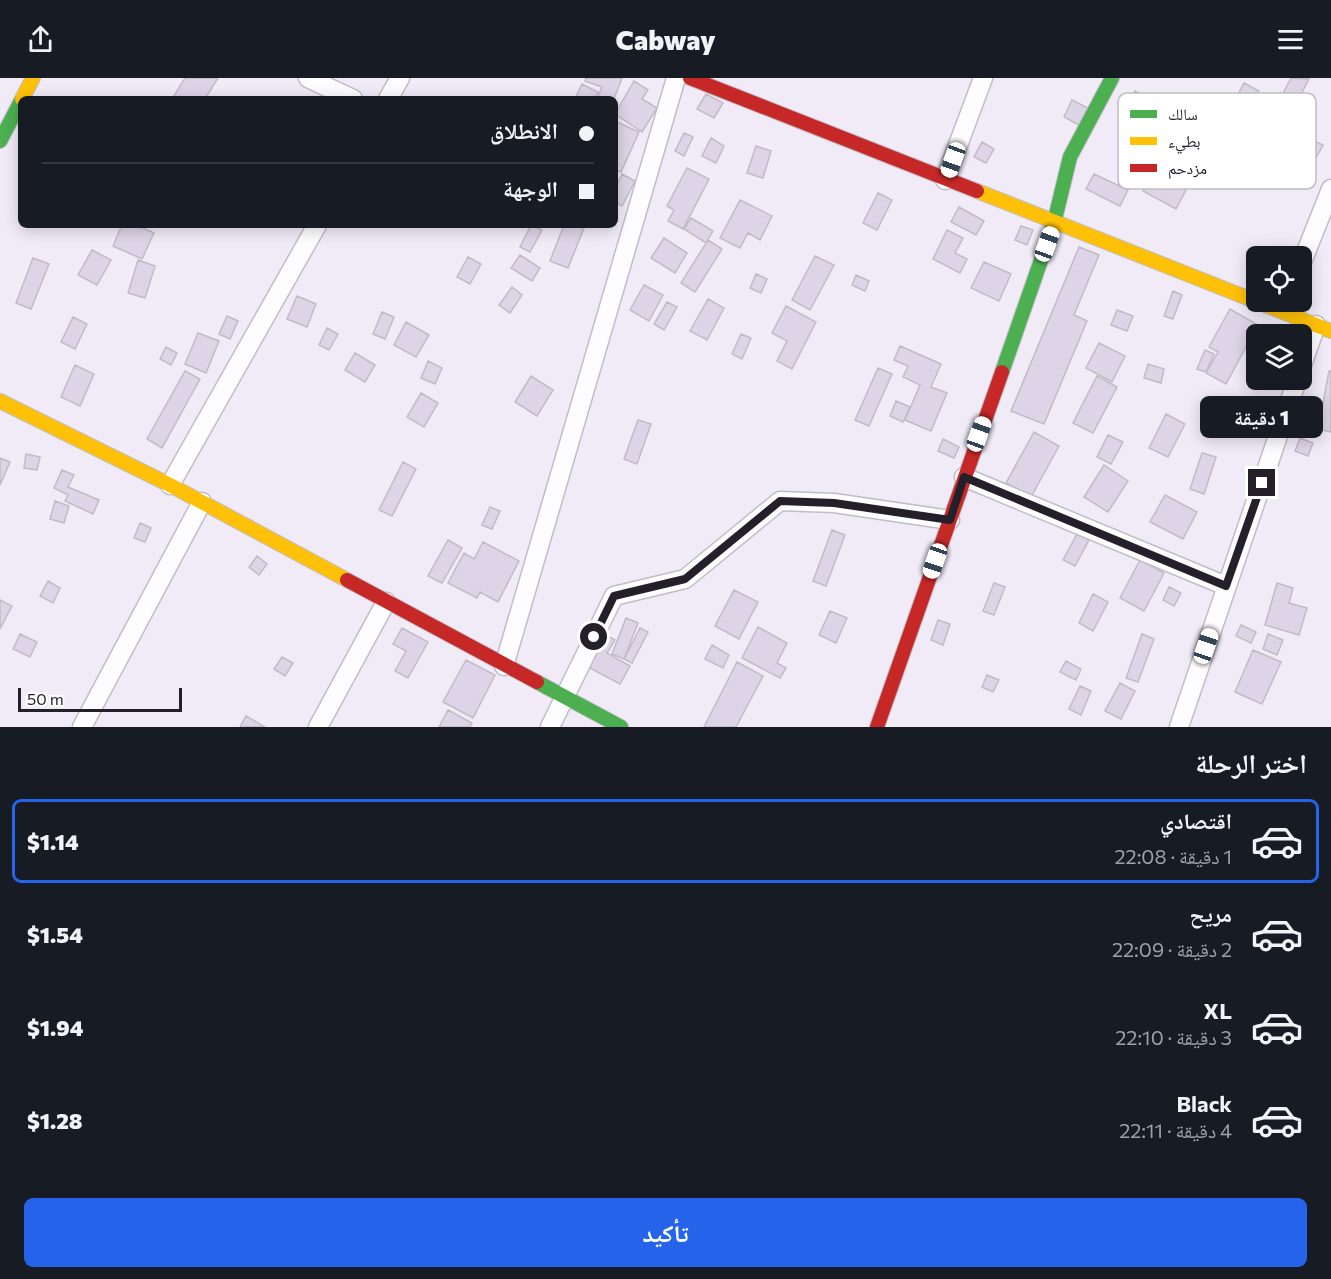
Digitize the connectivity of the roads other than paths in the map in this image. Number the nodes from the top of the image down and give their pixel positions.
1 (33, 78) edge
2 (308, 78) edge
3 (400, 78) edge
4 (676, 78) edge
5 (690, 78) edge
6 (983, 78) edge
7 (1112, 78) edge
8 (24, 96) edge
9 (347, 96) edge
10 (390, 96) edge
11 (18, 107) edge
12 (0, 141) edge
13 (945, 180) junction
14 (1331, 189) edge
15 (1054, 223) junction
16 (315, 228) edge
17 (1308, 246) edge
18 (1246, 293) edge
19 (1293, 312) edge
20 (1323, 328) edge
21 (1312, 347) edge
22 (1294, 390) edge
23 (0, 401) edge
24 (964, 477) junction
25 (170, 485) junction
26 (202, 502) junction
27 (950, 520) junction
28 (1226, 586) junction
29 (386, 602) junction
30 (504, 666) junction
31 (564, 699) junction
32 (82, 727) edge
33 (318, 727) edge
34 (550, 727) edge
35 (621, 727) edge
36 (877, 727) edge
37 (1179, 727) edge

1 - 8 street
2 - 9 street
3 - 10 street
4 - 30 street
5 - 13 street
6 - 13 street
7 - 15 street
11 - 12 street
13 - 15 street
14 - 17 street
15 - 18 street
15 - 24 street
16 - 25 street
19 - 20 street
20 - 21 street
22 - 28 street
23 - 25 street
24 - 27 street
24 - 28 street
25 - 26 street
26 - 29 street
26 - 32 street
27 - 31 street
27 - 36 street
28 - 37 street
29 - 30 street
29 - 33 street
30 - 31 street
31 - 34 street
31 - 35 street

